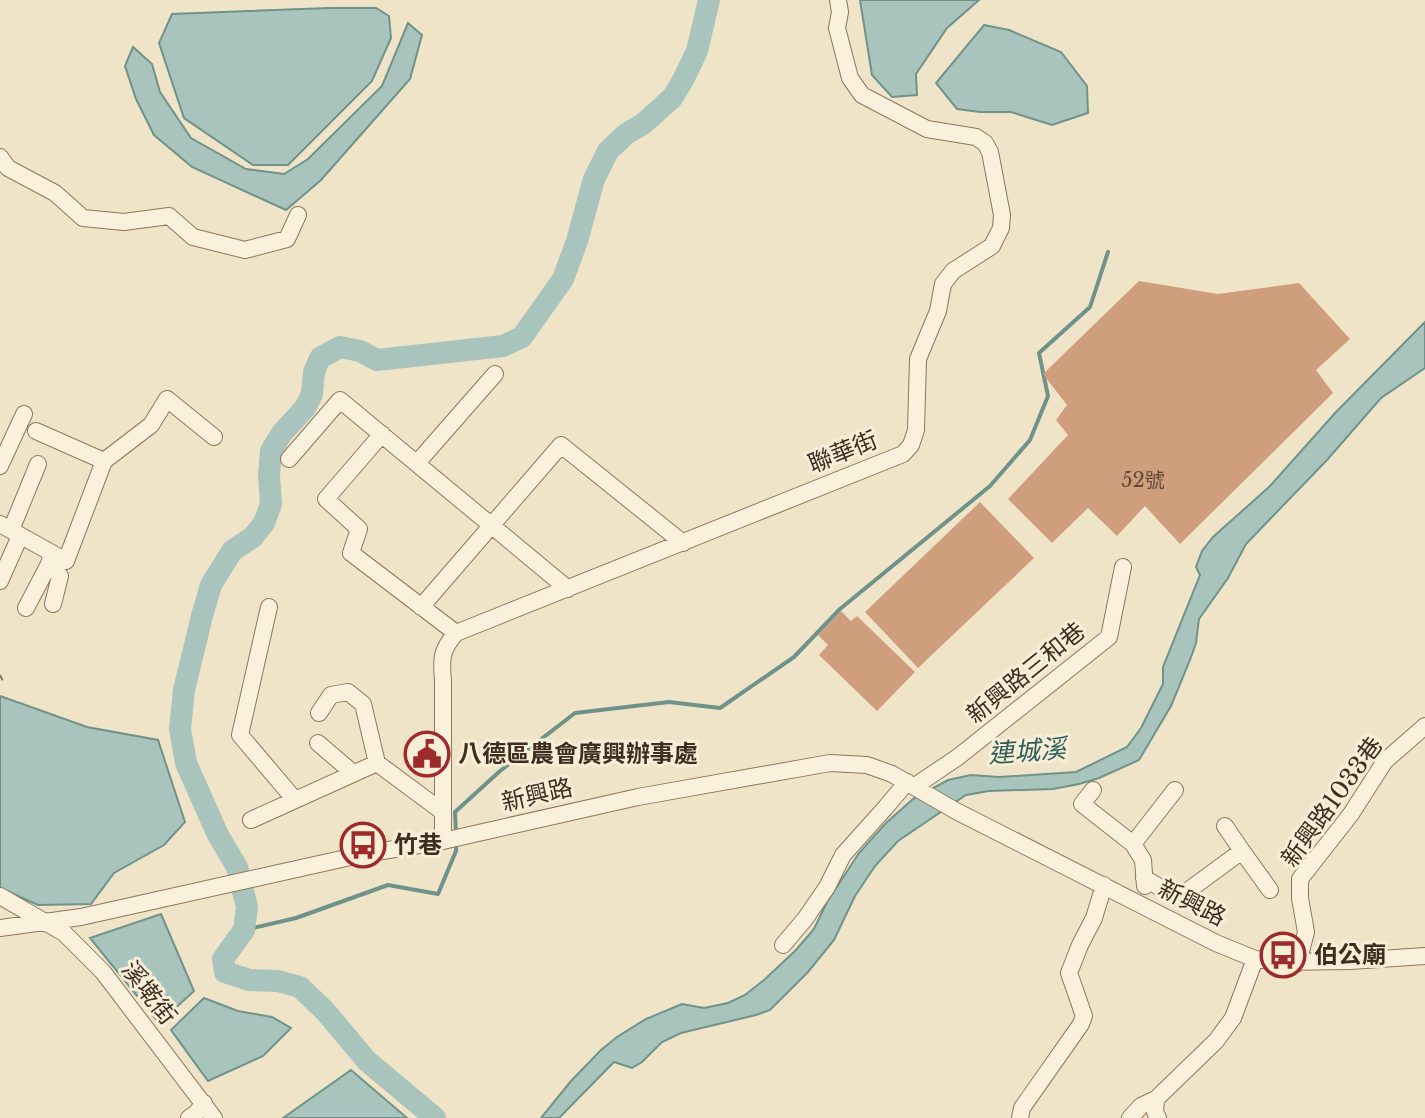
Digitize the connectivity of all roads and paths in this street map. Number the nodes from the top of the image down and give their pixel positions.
1 (838, 0) edge
2 (0, 157) edge
3 (298, 215) dead end
4 (495, 374) dead end
5 (24, 414) dead end
6 (36, 431) dead end
7 (382, 434) junction
8 (214, 437) dead end
9 (289, 459) dead end
10 (104, 461) junction
11 (417, 463) junction
12 (38, 464) dead end
13 (0, 466) edge
14 (492, 526) junction
15 (11, 530) edge
16 (683, 543) junction
17 (56, 559) junction
18 (1123, 567) dead end
19 (0, 581) edge
20 (568, 589) junction
21 (53, 604) dead end
22 (269, 607) dead end
23 (421, 607) junction
24 (26, 608) dead end
25 (456, 633) junction
26 (0, 675) edge
27 (3, 681) dead end
28 (319, 713) dead end
29 (1425, 726) edge
30 (318, 743) dead end
31 (377, 763) junction
32 (353, 773) junction
33 (914, 786) junction
34 (1093, 790) dead end
35 (1175, 790) dead end
36 (295, 800) junction
37 (443, 812) junction
38 (251, 820) dead end
39 (1225, 826) dead end
40 (452, 839) junction
41 (1133, 844) junction
42 (1242, 851) junction
43 (1144, 878) junction
44 (1104, 885) junction
45 (1270, 890) dead end
46 (0, 896) edge
47 (1148, 908) junction
48 (47, 922) junction
49 (0, 928) edge
50 (783, 945) dead end
51 (1425, 956) edge
52 (1255, 959) junction
53 (1298, 963) junction
54 (1156, 1099) junction
55 (204, 1103) junction
56 (189, 1118) edge
57 (214, 1118) edge
58 (1020, 1118) edge
59 (1130, 1118) edge
60 (1158, 1118) edge

1 - 16 street, 聯華街
2 - 3 street
4 - 11 street
5 - 13 street
6 - 10 street
7 - 9 street
7 - 11 street
7 - 23 street
8 - 10 street
10 - 17 street
11 - 14 street
12 - 15 street
14 - 16 street
14 - 20 street
14 - 23 street
15 - 17 street
15 - 19 street
16 - 20 street, 聯華街
17 - 21 street
17 - 24 street
18 - 33 street, 新興路三和巷
20 - 25 street, 聯華街
22 - 36 street
23 - 25 street
25 - 37 street
26 - 27 path
28 - 31 street
29 - 53 street, 新興路1033巷
30 - 32 street
31 - 32 street
31 - 37 street
32 - 36 street
33 - 40 street, 新興路
33 - 44 street, 新興路
33 - 50 street, 新興路三和巷
34 - 41 street
35 - 41 street
36 - 38 street
37 - 40 street
39 - 42 street
40 - 48 street, 新興路
41 - 43 street
42 - 43 street
42 - 45 street
43 - 47 street
44 - 47 street, 新興路
44 - 58 street
46 - 48 street, 溪墘街
47 - 52 street, 新興路
48 - 49 street
48 - 55 street, 溪墘街
51 - 53 street, 新興路
52 - 53 street, 新興路
52 - 54 street
54 - 59 street
54 - 60 street
55 - 56 street
55 - 57 street, 溪墘街

